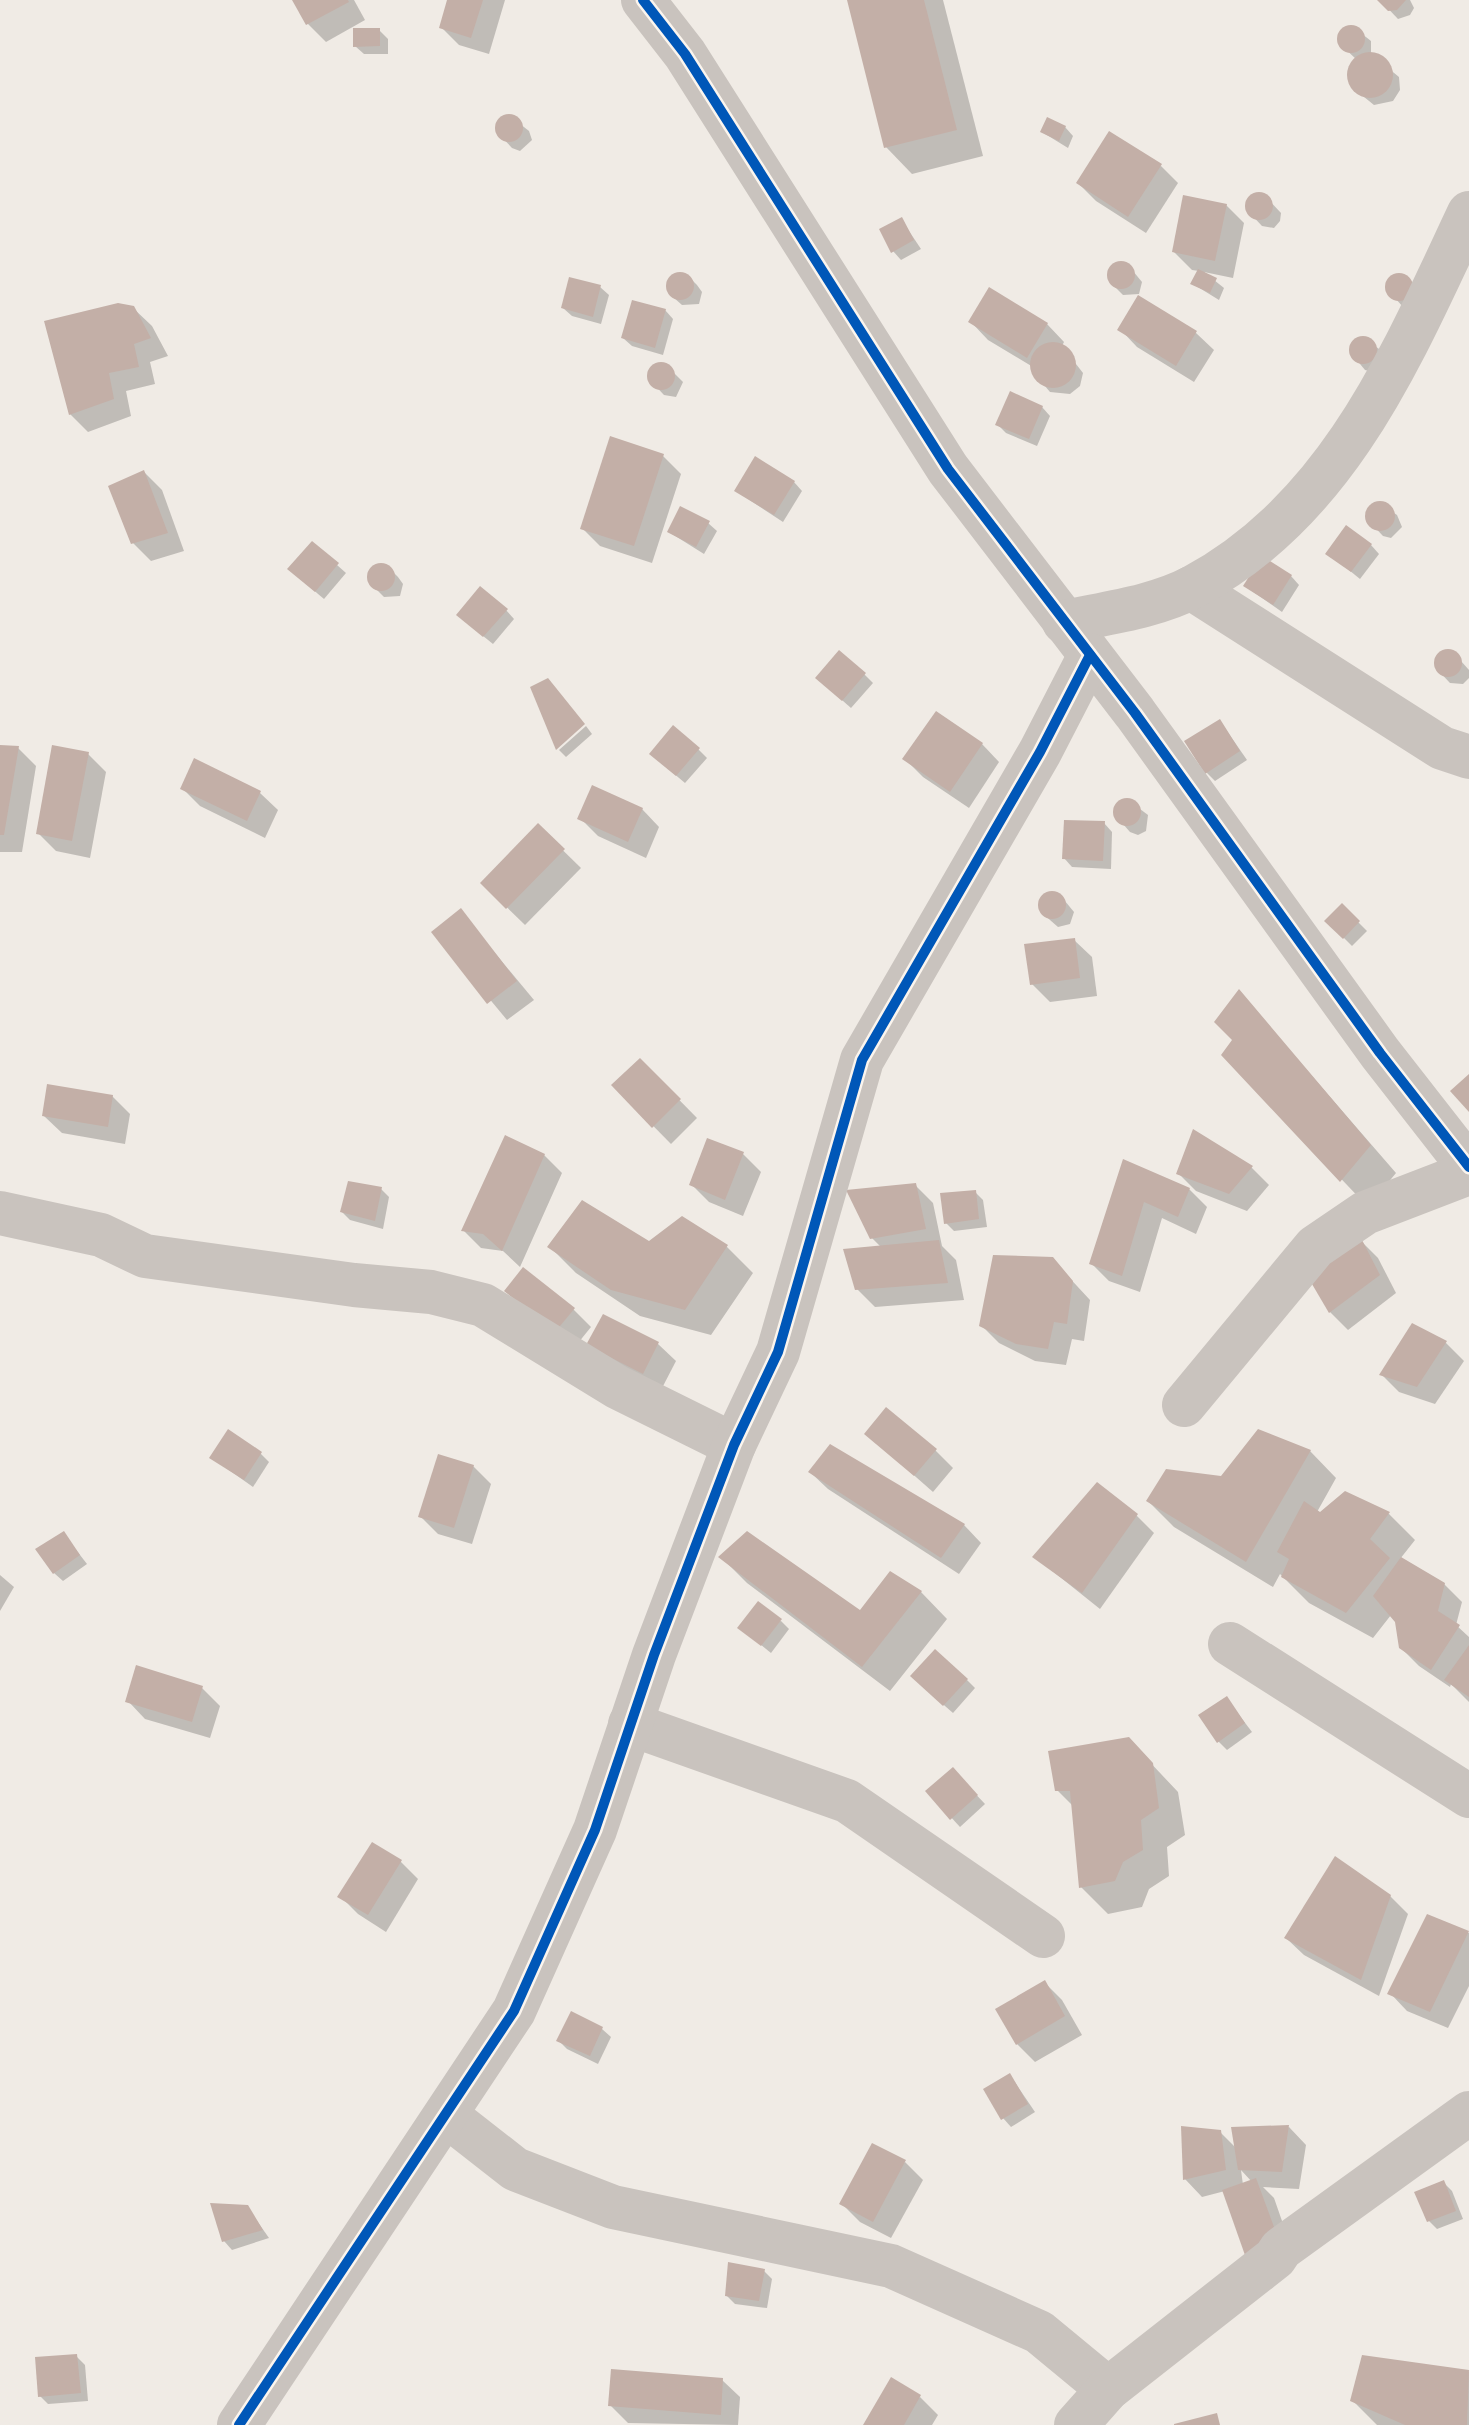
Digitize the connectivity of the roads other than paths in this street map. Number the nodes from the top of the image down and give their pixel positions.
1 (643, 0) edge
2 (1469, 213) edge
3 (1191, 588) junction
4 (1077, 638) junction
5 (1469, 757) edge
6 (1469, 1170) edge
7 (0, 1213) edge
8 (1184, 1405) dead end
9 (734, 1445) junction
10 (1230, 1644) dead end
11 (630, 1724) junction
12 (1469, 1796) edge
13 (1043, 1936) dead end
14 (1469, 2113) edge
15 (446, 2115) junction
16 (1108, 2389) junction
17 (239, 2425) edge
18 (1076, 2425) edge

1 - 4 street
2 - 3 street
3 - 4 street
3 - 5 street
4 - 6 street
4 - 9 street
6 - 8 street
7 - 9 street
9 - 11 street
10 - 12 street
11 - 13 street
11 - 15 street
14 - 16 street
15 - 16 street
15 - 17 street
16 - 18 street

